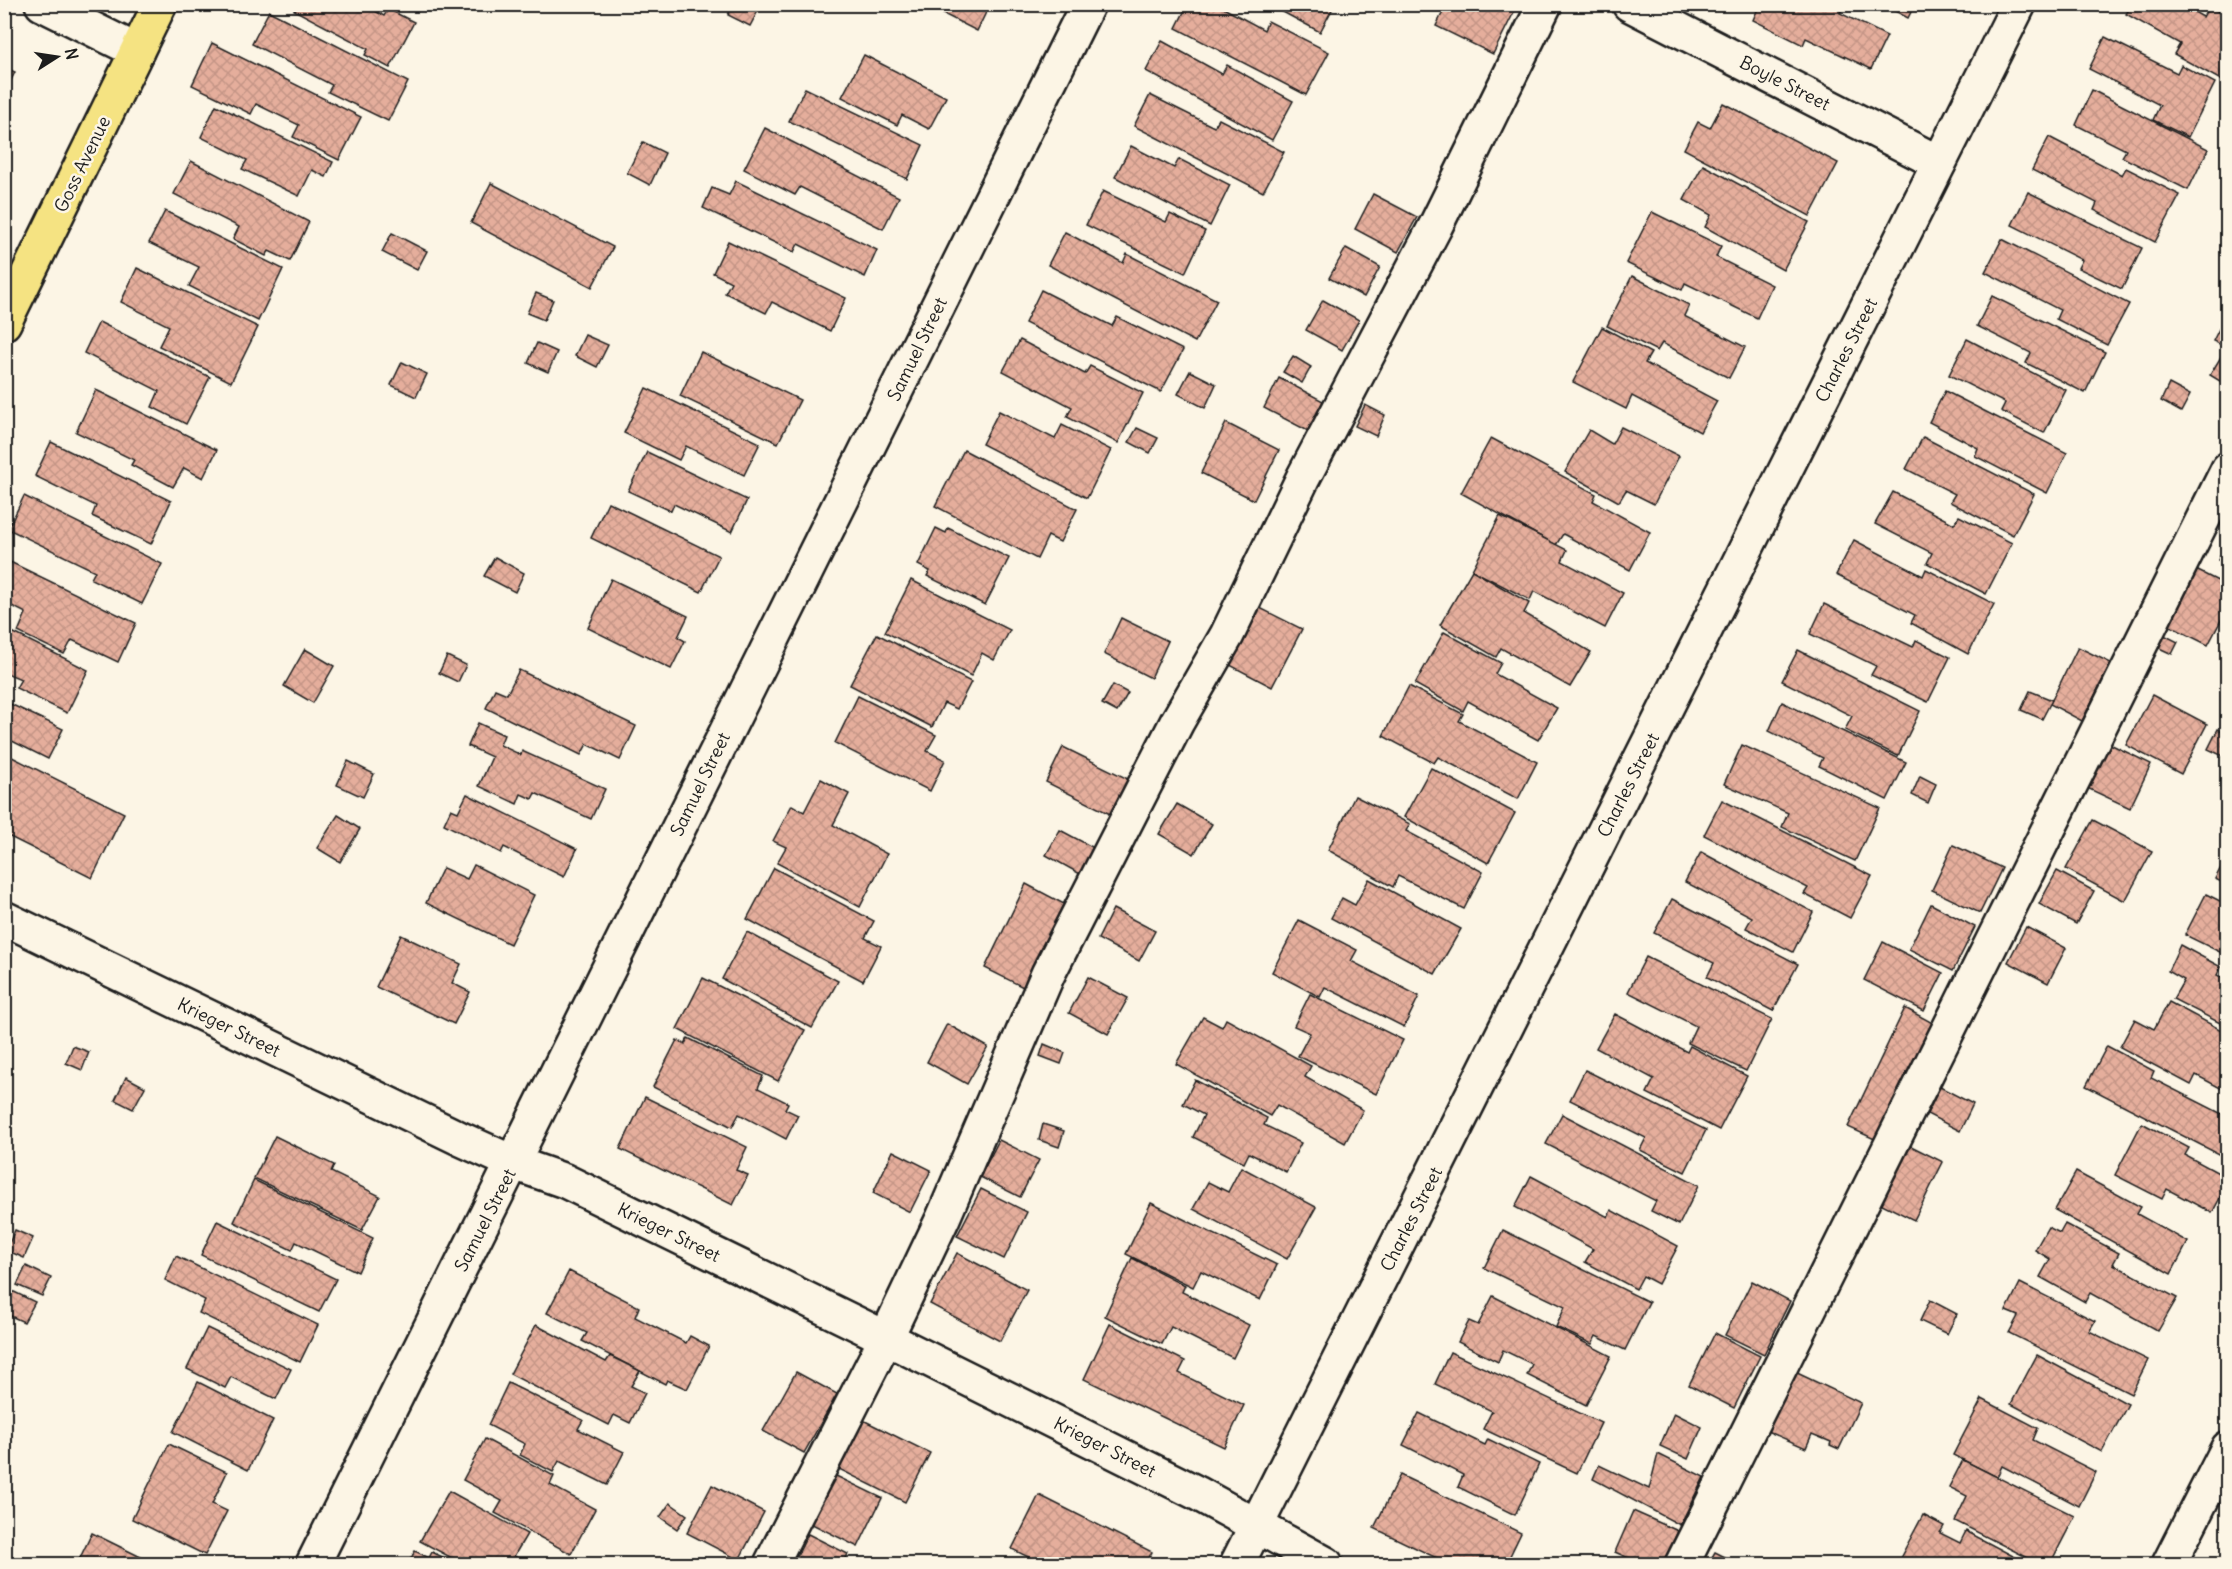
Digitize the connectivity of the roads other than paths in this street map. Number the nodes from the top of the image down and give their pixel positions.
1 (42, 4) edge
2 (160, 4) edge
3 (1088, 4) edge
4 (1545, 4) edge
5 (1629, 4) edge
6 (2019, 4) edge
7 (137, 51) junction
8 (1939, 163) junction
9 (4, 323) edge
10 (2228, 469) edge
11 (4, 918) edge
12 (514, 1163) junction
13 (886, 1338) junction
14 (2228, 1448) edge
15 (1257, 1526) junction
16 (313, 1564) edge
17 (771, 1564) edge
18 (1237, 1564) edge
19 (1326, 1564) edge
20 (1682, 1564) edge
21 (2169, 1564) edge

1 - 7 street
2 - 7 main road, Goss Avenue
3 - 12 street, Samuel Street
4 - 13 street
5 - 8 street, Boyle Street
6 - 8 street, Charles Street
7 - 9 main road, Goss Avenue
8 - 15 street, Charles Street
10 - 20 street
11 - 12 street, Krieger Street
12 - 13 street, Krieger Street
12 - 16 street, Samuel Street
13 - 15 street, Krieger Street
13 - 17 street
14 - 21 street
15 - 18 street, Charles Street
15 - 19 street, Krieger Street

